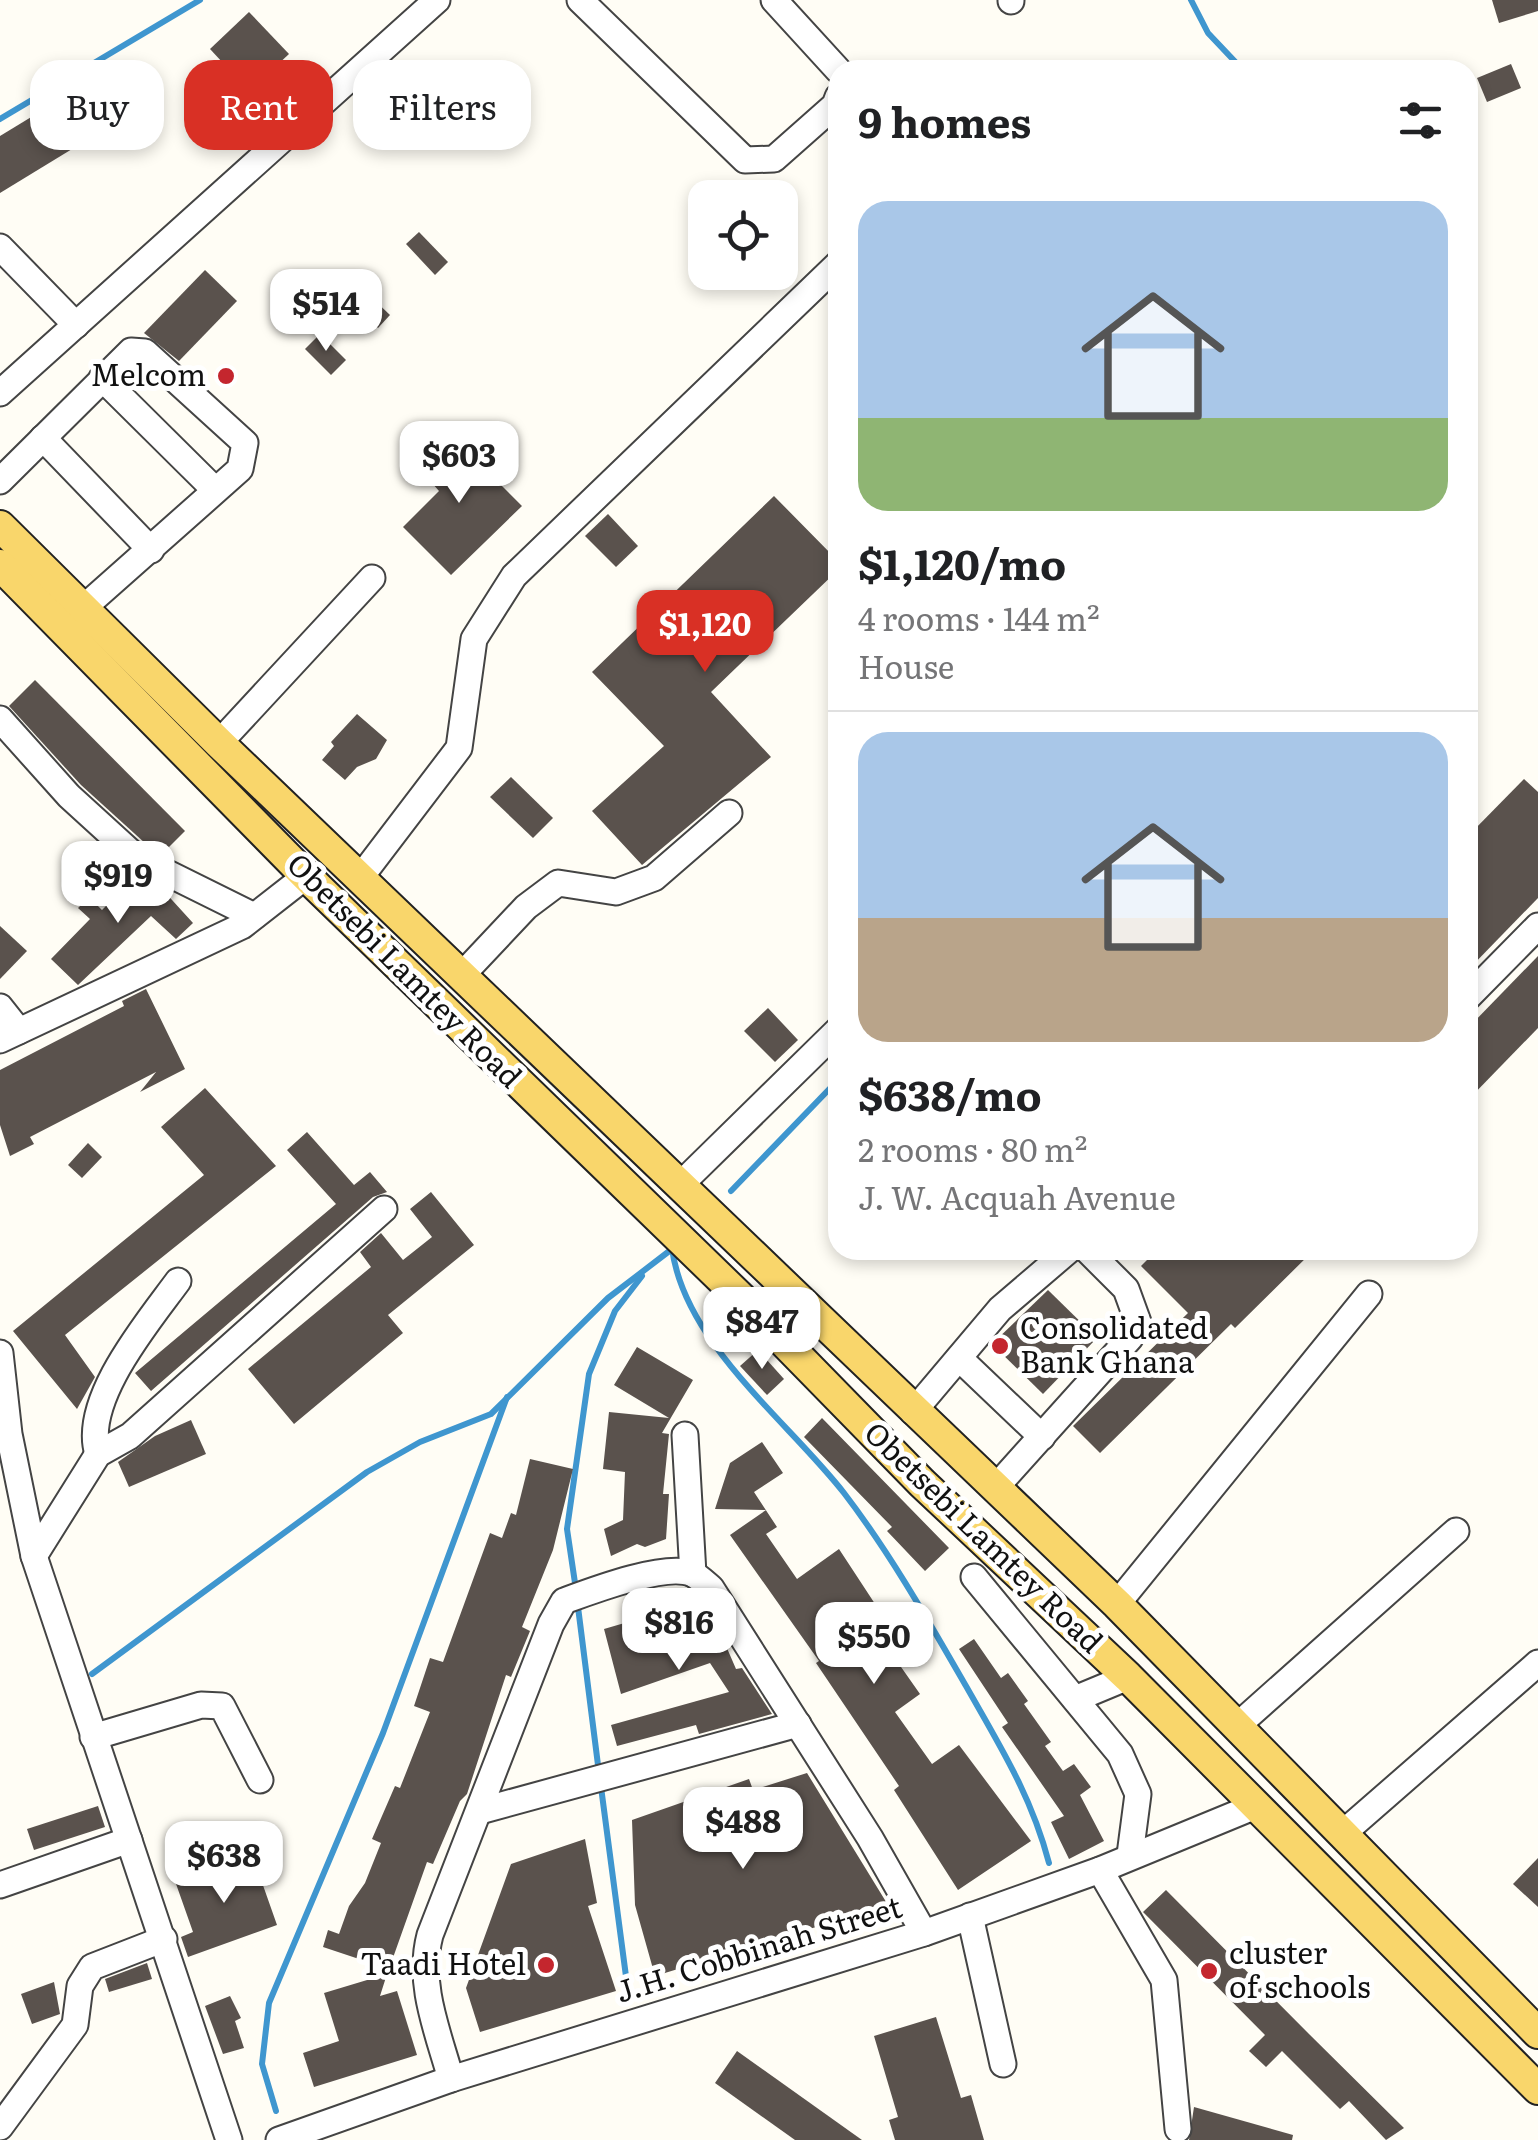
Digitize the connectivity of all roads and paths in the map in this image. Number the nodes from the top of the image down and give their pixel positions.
1 (437, 0) edge
2 (580, 0) edge
3 (774, 0) edge
4 (829, 60) edge
5 (828, 111) edge
6 (0, 247) edge
7 (828, 274) edge
8 (76, 325) junction
9 (102, 378) junction
10 (0, 393) edge
11 (43, 438) junction
12 (0, 481) edge
13 (214, 489) junction
14 (0, 526) edge
15 (151, 550) junction
16 (0, 565) edge
17 (372, 578) dead end
18 (81, 610) junction
19 (0, 719) edge
20 (219, 743) junction
21 (729, 813) dead end
22 (306, 876) junction
23 (360, 878) junction
24 (254, 916) junction
25 (1538, 926) edge
26 (461, 976) junction
27 (1478, 987) edge
28 (0, 1008) edge
29 (10, 1036) edge
30 (828, 1040) edge
31 (682, 1183) junction
32 (384, 1209) dead end
33 (1057, 1260) edge
34 (1097, 1260) edge
35 (178, 1281) dead end
36 (1369, 1294) dead end
37 (0, 1353) edge
38 (959, 1358) junction
39 (914, 1412) junction
40 (685, 1436) dead end
41 (1042, 1437) junction
42 (98, 1454) junction
43 (996, 1487) junction
44 (1456, 1530) dead end
45 (34, 1556) junction
46 (694, 1574) junction
47 (974, 1577) dead end
48 (1117, 1604) junction
49 (1538, 1663) edge
50 (1128, 1677) junction
51 (1075, 1698) junction
52 (798, 1724) junction
53 (1237, 1726) junction
54 (93, 1737) junction
55 (260, 1780) dead end
56 (1253, 1807) junction
57 (480, 1811) junction
58 (1342, 1834) junction
59 (130, 1840) junction
60 (1130, 1855) junction
61 (1100, 1870) junction
62 (0, 1884) edge
63 (970, 1916) junction
64 (924, 1933) junction
65 (164, 1939) junction
66 (1538, 2033) edge
67 (1004, 2064) dead end
68 (450, 2080) junction
69 (1538, 2089) edge
70 (0, 2128) edge
71 (1178, 2130) dead end
72 (286, 2139) edge
73 (230, 2140) edge

1 - 8 street
2 - 5 street
3 - 4 street
6 - 8 street
7 - 23 street
8 - 10 street
9 - 11 street
9 - 13 street
9 - 13 street
11 - 12 street
11 - 15 street
13 - 15 street
14 - 18 main road, Obetsebi Lamtey Road
15 - 18 street
16 - 22 main road, Obetsebi Lamtey Road
17 - 20 street
18 - 20 main road, Obetsebi Lamtey Road
19 - 24 street
20 - 23 main road, Obetsebi Lamtey Road
21 - 26 street
22 - 24 street
22 - 50 main road, Obetsebi Lamtey Road
23 - 26 main road, Obetsebi Lamtey Road
24 - 29 street
25 - 27 street
26 - 31 main road, Obetsebi Lamtey Road
28 - 29 street
30 - 31 street
31 - 39 main road, Obetsebi Lamtey Road
32 - 42 street
33 - 38 street
34 - 41 street
35 - 42 street
36 - 48 street
37 - 45 street
38 - 39 street
38 - 41 street
39 - 43 main road, Obetsebi Lamtey Road
40 - 46 street
41 - 43 street
42 - 45 street
43 - 48 main road, Obetsebi Lamtey Road
44 - 53 street
45 - 54 street
46 - 52 street
46 - 57 street
47 - 51 street
48 - 53 main road, Obetsebi Lamtey Road
49 - 58 street
50 - 51 street
50 - 56 main road, Obetsebi Lamtey Road
51 - 60 street
52 - 57 street
52 - 64 street
53 - 58 main road, Obetsebi Lamtey Road
54 - 55 street
54 - 59 street
56 - 60 street, J.H. Cobbinah Street
56 - 69 main road, Obetsebi Lamtey Road
57 - 68 street
58 - 66 main road, Obetsebi Lamtey Road
59 - 62 street
59 - 65 street
60 - 61 street, J.H. Cobbinah Street
61 - 63 street, J.H. Cobbinah Street
61 - 71 street
63 - 64 street, J.H. Cobbinah Street
63 - 67 street
64 - 68 street, J.H. Cobbinah Street
65 - 70 street
65 - 73 street
68 - 72 street, J.H. Cobbinah Street

